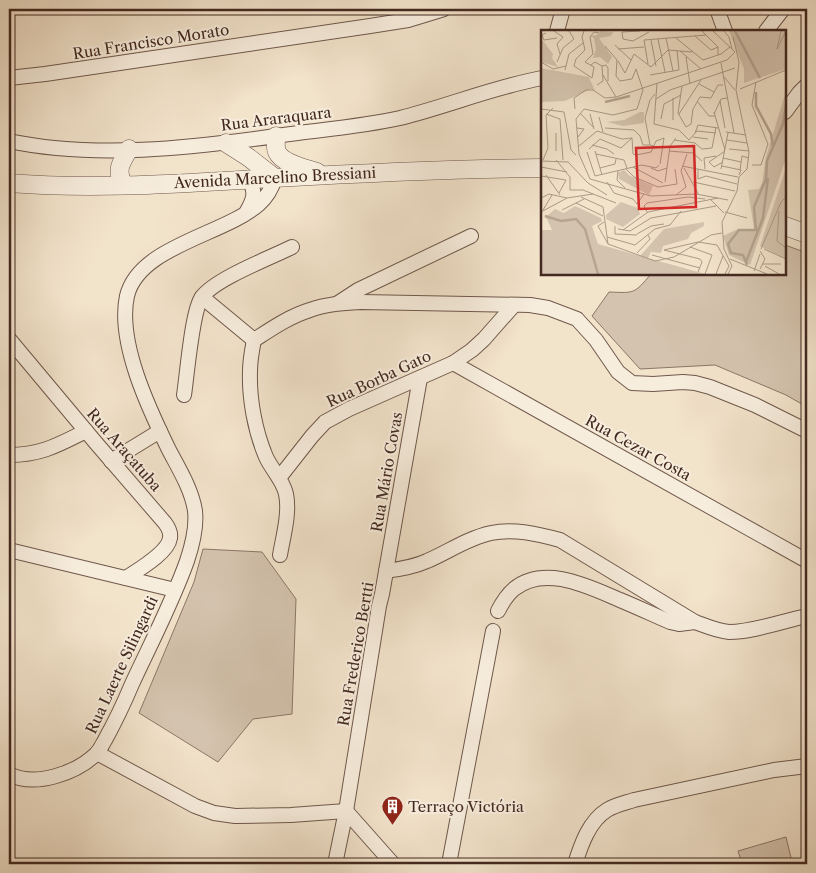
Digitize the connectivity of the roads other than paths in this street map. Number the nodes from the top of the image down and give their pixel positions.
1 (444, 9) edge
2 (563, 9) edge
3 (717, 9) edge
4 (783, 9) edge
5 (557, 30) edge
6 (725, 30) edge
7 (767, 30) edge
8 (9, 78) edge
9 (541, 78) edge
10 (807, 85) edge
11 (786, 111) edge
12 (276, 136) junction
13 (9, 141) edge
14 (226, 143) junction
15 (129, 149) junction
16 (541, 168) edge
17 (329, 176) junction
18 (276, 178) junction
19 (249, 180) junction
20 (9, 183) edge
21 (124, 185) junction
22 (245, 214) junction
23 (786, 226) edge
24 (807, 234) edge
25 (471, 236) dead end
26 (292, 247) dead end
27 (202, 297) junction
28 (337, 303) junction
29 (514, 305) junction
30 (9, 339) edge
31 (254, 340) junction
32 (9, 348) edge
33 (24, 357) junction
34 (453, 363) junction
35 (420, 378) junction
36 (184, 395) dead end
37 (160, 431) junction
38 (807, 431) edge
39 (86, 432) junction
40 (9, 455) edge
41 (111, 461) junction
42 (279, 478) junction
43 (9, 550) edge
44 (280, 555) dead end
45 (807, 561) edge
46 (386, 571) junction
47 (126, 578) junction
48 (175, 590) junction
49 (498, 611) dead end
50 (807, 616) edge
51 (695, 622) junction
52 (493, 631) dead end
53 (97, 753) junction
54 (807, 766) edge
55 (9, 774) edge
56 (346, 811) junction
57 (334, 864) edge
58 (393, 864) edge
59 (450, 864) edge
60 (575, 864) edge

1 - 8 street, Rua Francisco Morato
2 - 5 street
3 - 6 street
4 - 7 street
9 - 12 street, Rua Araraquara
10 - 11 street
12 - 14 street, Rua Araraquara
12 - 17 street
13 - 15 street, Rua Araraquara
14 - 15 street, Rua Araraquara
14 - 18 street
15 - 21 street
16 - 17 street, Avenida Marcelino Bressiani
17 - 18 street, Avenida Marcelino Bressiani
18 - 19 street, Avenida Marcelino Bressiani
18 - 22 street, Rua Laerte Silingardi
19 - 21 street, Avenida Marcelino Bressiani
19 - 22 street
20 - 21 street, Avenida Marcelino Bressiani
22 - 37 street, Rua Laerte Silingardi
23 - 24 street
25 - 28 street
26 - 27 street
27 - 31 street
27 - 36 street
28 - 29 street
28 - 31 street
29 - 34 street, Rua Borba Gato
29 - 38 street
30 - 33 street, Rua Araçatuba
31 - 42 street
32 - 33 street
33 - 39 street, Rua Araçatuba
34 - 35 street, Rua Borba Gato
34 - 45 street, Rua Cezar Costa
35 - 42 street, Rua Borba Gato
35 - 46 street, Rua Mário Covas
37 - 41 street
37 - 48 street, Rua Laerte Silingardi
39 - 40 street
39 - 41 street, Rua Araçatuba
41 - 47 street, Rua Araçatuba
42 - 44 street
43 - 47 street
46 - 51 street, Rua Frederico Bertti
46 - 56 street, Rua Frederico Bertti
47 - 48 street
48 - 53 street, Rua Laerte Silingardi
49 - 51 street, Rua Frederico Bertti
50 - 51 street, Rua Frederico Bertti
52 - 59 street
53 - 55 street
53 - 56 street
54 - 60 street
56 - 57 street, Rua Frederico Bertti
56 - 58 street

